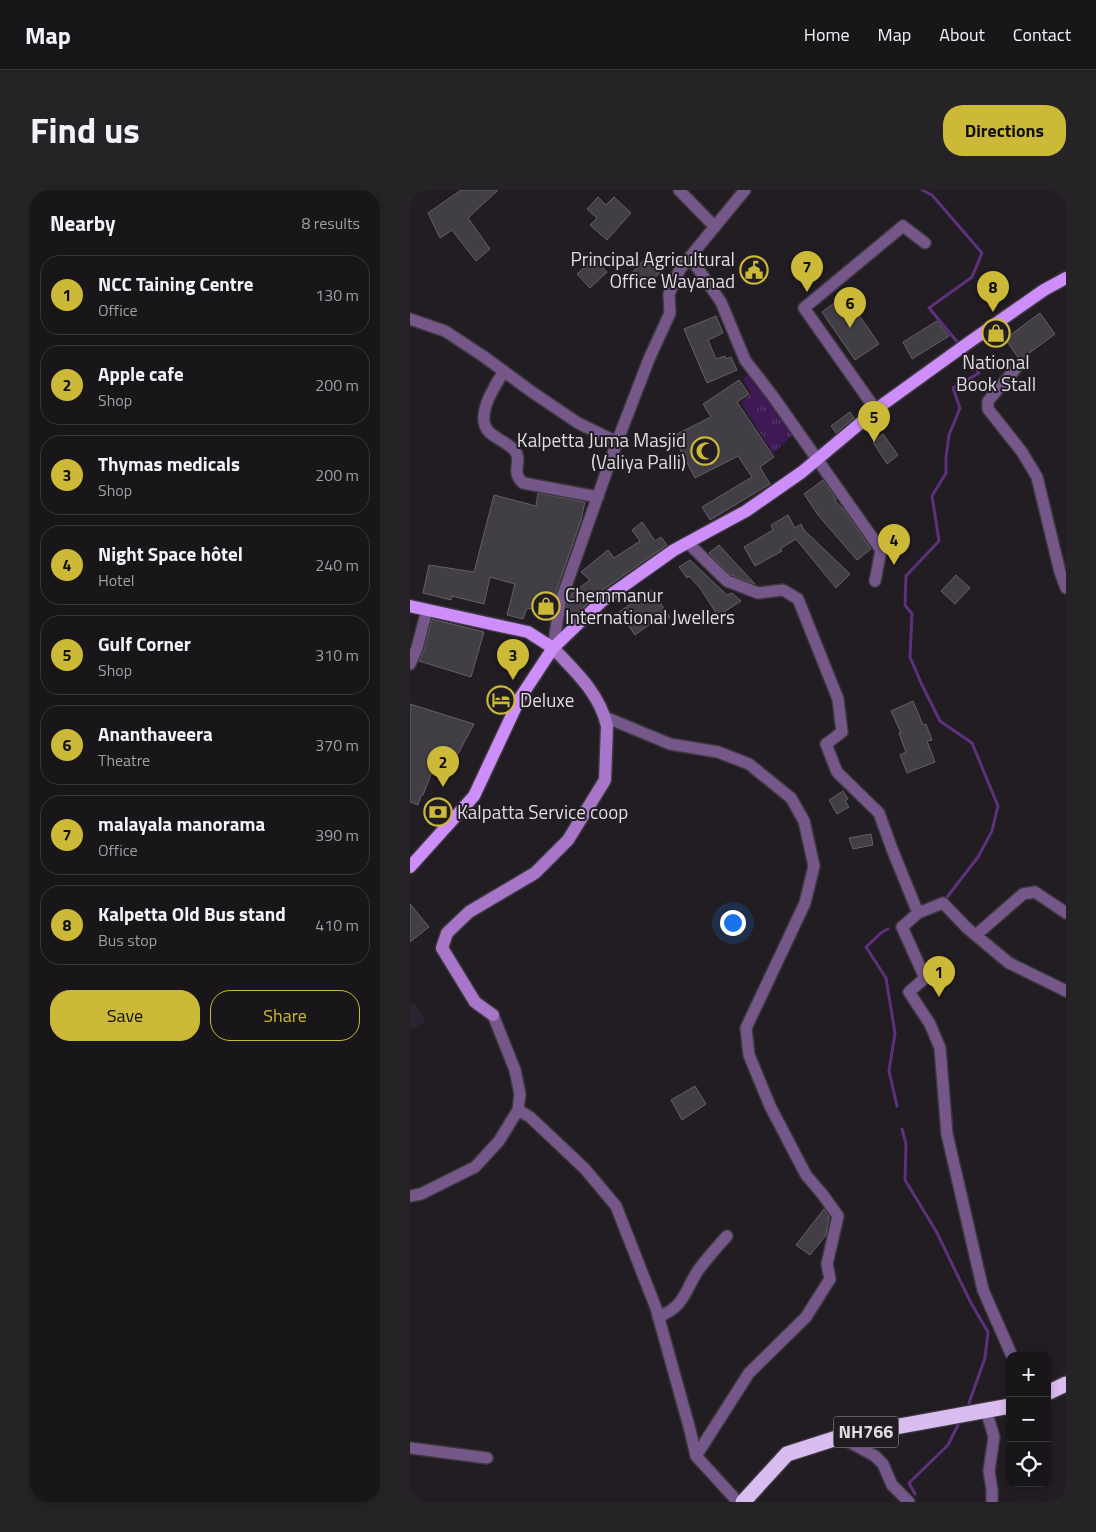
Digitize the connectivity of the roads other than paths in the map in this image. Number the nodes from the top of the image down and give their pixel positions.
1 (680, 190) edge
2 (745, 190) edge
3 (715, 227) junction
4 (925, 243) dead end
5 (690, 257) junction
6 (1066, 278) edge
7 (410, 320) edge
8 (1017, 367) dead end
9 (504, 371) junction
10 (876, 410) junction
11 (617, 442) junction
12 (817, 460) junction
13 (598, 497) junction
14 (688, 543) junction
15 (875, 581) dead end
16 (1066, 588) edge
17 (410, 606) edge
18 (427, 610) junction
19 (553, 648) junction
20 (410, 664) edge
21 (605, 718) junction
22 (410, 867) edge
23 (918, 913) junction
24 (1066, 913) edge
25 (976, 935) junction
26 (1066, 991) edge
27 (493, 1015) joint
28 (518, 1110) junction
29 (410, 1196) edge
30 (727, 1236) dead end
31 (658, 1318) junction
32 (1010, 1352) edge
33 (1066, 1384) edge
34 (1051, 1391) edge
35 (1006, 1407) edge
36 (986, 1410) junction
37 (840, 1437) junction
38 (410, 1448) edge
39 (696, 1456) junction
40 (487, 1458) dead end
41 (738, 1502) edge
42 (743, 1502) edge
43 (909, 1502) edge
44 (992, 1502) edge

1 - 3 street
2 - 3 street
3 - 5 street
4 - 10 street
5 - 11 street
5 - 12 street
6 - 10 main road
7 - 9 street
8 - 16 street
9 - 11 street
9 - 13 street
10 - 12 main road
11 - 13 street
12 - 14 main road
12 - 15 street
13 - 19 street
14 - 19 main road
14 - 23 street
17 - 18 main road
18 - 19 main road
18 - 20 street
19 - 21 main road
19 - 22 main road
21 - 27 main road
21 - 39 street
23 - 25 street
23 - 32 street
24 - 25 street
25 - 26 street
27 - 28 street
28 - 29 street
28 - 31 street
30 - 31 street
31 - 39 street
33 - 34 highway
35 - 36 highway, NH766
36 - 37 highway, NH766
36 - 44 street
37 - 42 highway, NH766
37 - 43 street
38 - 40 street
39 - 41 street

